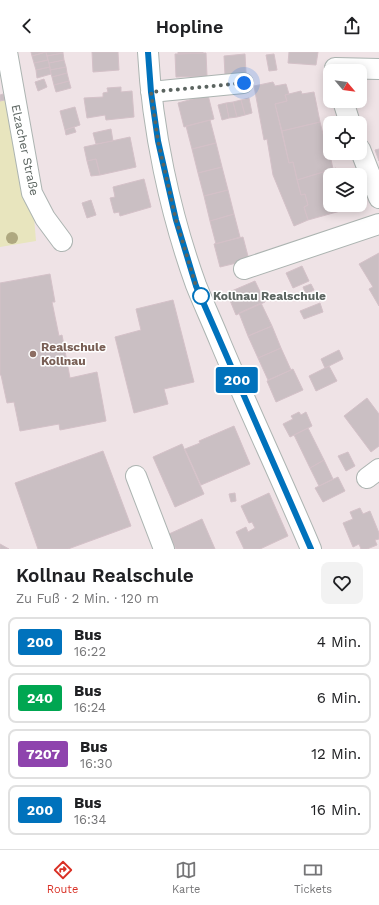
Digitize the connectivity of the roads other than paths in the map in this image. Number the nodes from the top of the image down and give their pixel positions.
1 (7, 52) edge
2 (148, 52) edge
3 (367, 68) edge
4 (379, 69) edge
5 (244, 83) dead end
6 (151, 92) junction
7 (365, 160) edge
8 (377, 190) edge
9 (379, 224) edge
10 (62, 241) dead end
11 (244, 269) dead end
12 (136, 476) dead end
13 (164, 549) edge
14 (311, 549) edge

1 - 10 street, Elzacher Straße
2 - 6 street
3 - 4 street
5 - 6 street
6 - 14 street
7 - 8 street
9 - 11 street
12 - 13 street

